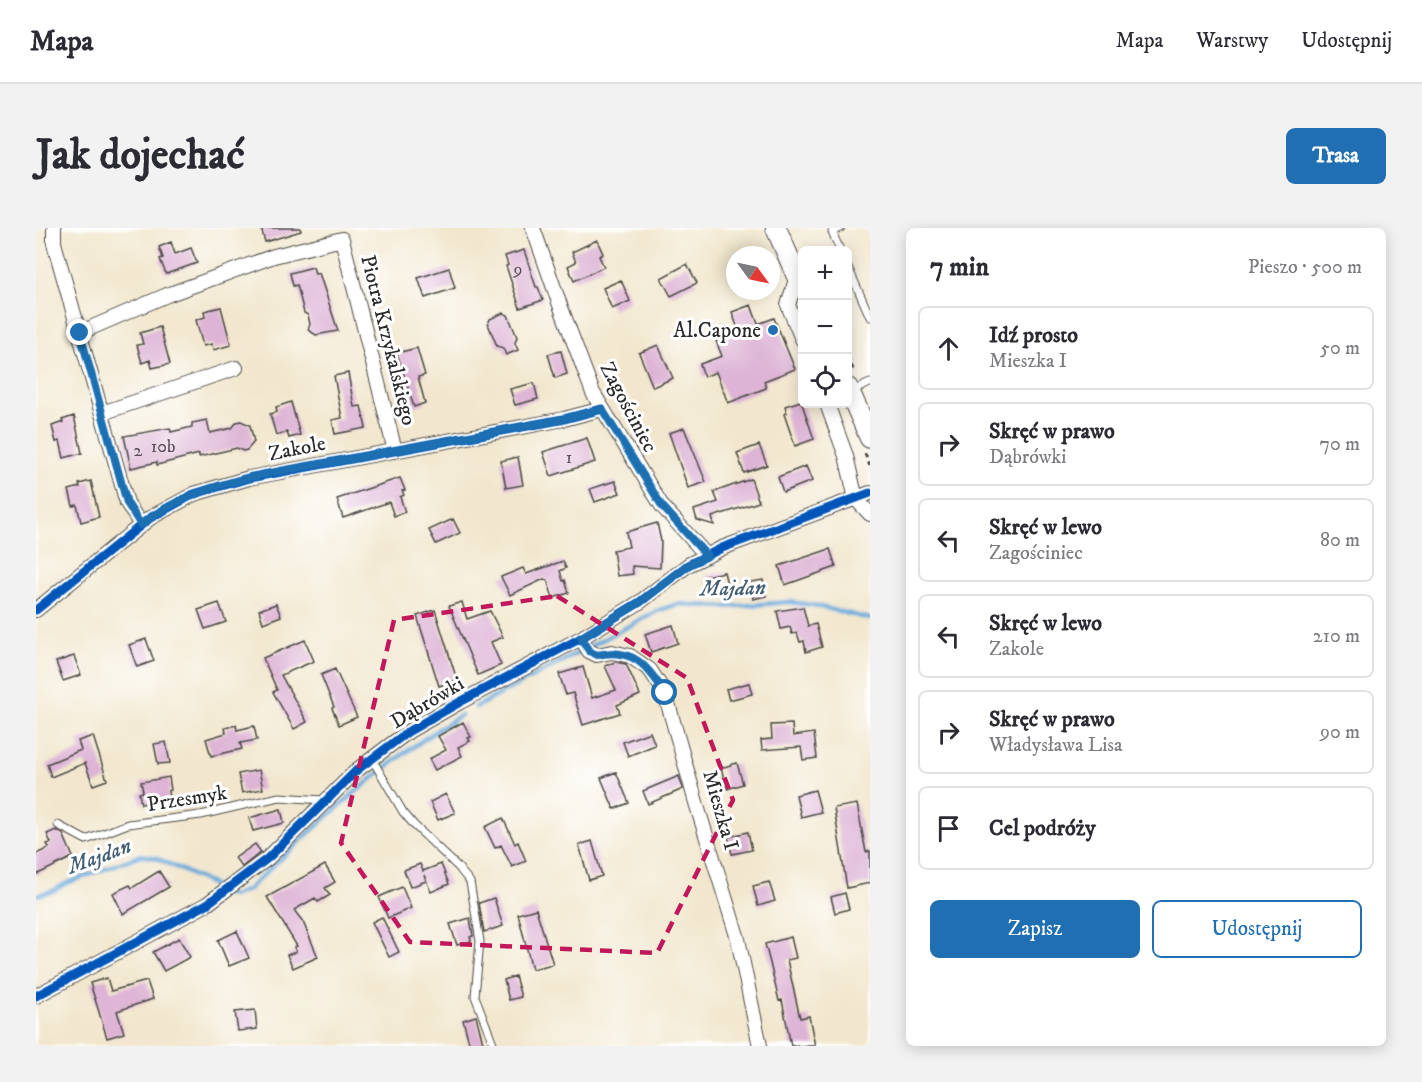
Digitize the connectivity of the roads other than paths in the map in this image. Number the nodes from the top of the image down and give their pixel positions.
1 (54, 228) edge
2 (533, 228) edge
3 (776, 228) edge
4 (841, 228) edge
5 (838, 246) edge
6 (852, 276) edge
7 (798, 278) edge
8 (798, 286) edge
9 (870, 317) edge
10 (798, 329) edge
11 (80, 333) junction
12 (236, 368) dead end
13 (870, 383) edge
14 (852, 389) edge
15 (852, 399) edge
16 (828, 408) edge
17 (602, 409) junction
18 (102, 413) junction
19 (868, 447) edge
20 (395, 451) junction
21 (870, 493) edge
22 (856, 499) junction
23 (870, 514) edge
24 (141, 525) junction
25 (707, 556) junction
26 (36, 610) edge
27 (585, 644) junction
28 (377, 767) junction
29 (326, 801) junction
30 (58, 825) dead end
31 (36, 996) edge
32 (494, 1046) edge
33 (760, 1046) edge

1 - 11 street
2 - 17 street, Zagościniec
3 - 7 main road
4 - 5 lane
6 - 9 lane
8 - 10 street
11 - 18 street
11 - 20 street, Piotra Krzykalskiego
12 - 18 street
13 - 14 lane
15 - 19 main road
16 - 22 street
17 - 20 street, Zakole
17 - 25 street, Zagościniec
18 - 24 street
20 - 24 street, Zakole
21 - 22 street, Dąbrówki
22 - 23 street
22 - 25 street, Dąbrówki
24 - 26 street, Zakole
25 - 27 street, Dąbrówki
27 - 28 street, Dąbrówki
27 - 33 street, Mieszka I
28 - 29 street, Dąbrówki
28 - 32 lane
29 - 30 lane, Przesmyk
29 - 31 street, Dąbrówki

